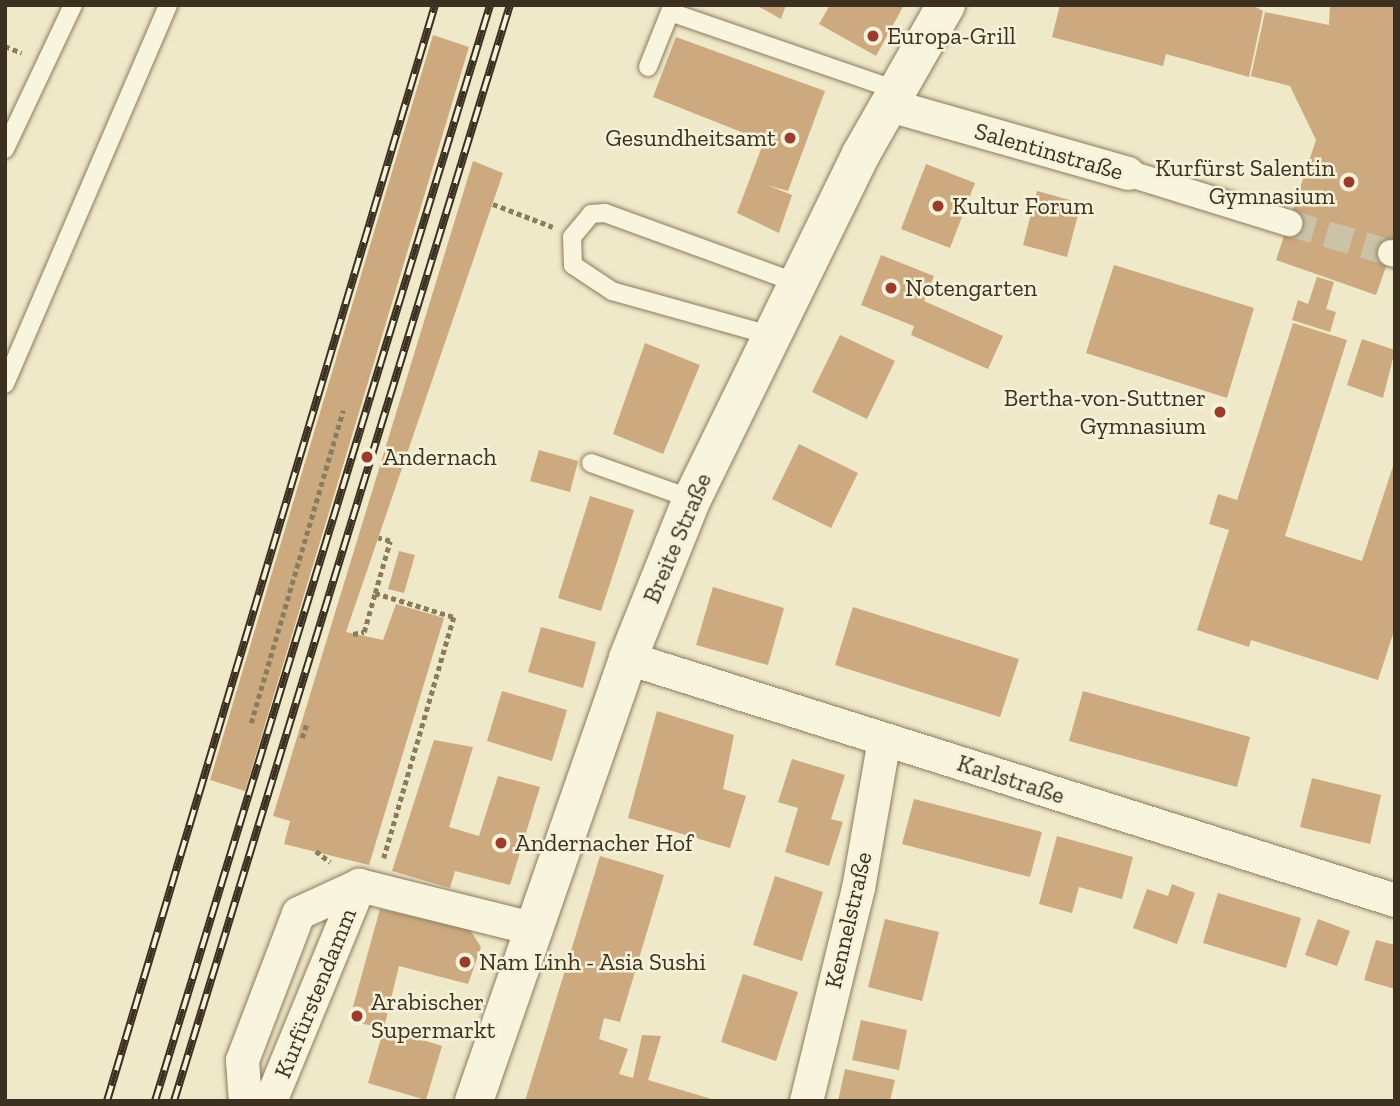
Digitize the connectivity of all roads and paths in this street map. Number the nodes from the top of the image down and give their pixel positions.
1 (73, 5) edge
2 (168, 5) edge
3 (946, 5) edge
4 (648, 67) dead end
5 (893, 98) junction
6 (5, 149) edge
7 (1127, 173) joint
8 (493, 204) dead end
9 (1289, 223) tunnel mouth
10 (573, 234) junction
11 (797, 283) junction
12 (773, 336) junction
13 (5, 384) edge
14 (343, 410) dead end
15 (591, 463) dead end
16 (692, 499) junction
17 (378, 538) dead end
18 (375, 593) junction
19 (353, 634) dead end
20 (628, 658) junction
21 (251, 723) dead end
22 (307, 723) dead end
23 (302, 738) dead end
24 (884, 739) junction
25 (367, 887) junction
26 (1395, 900) edge
27 (532, 928) junction
28 (245, 1101) edge
29 (270, 1101) edge
30 (474, 1101) edge
31 (806, 1101) edge

1 - 6 lane
2 - 13 lane
3 - 5 street, Breite Straße
4 - 5 lane
5 - 7 street, Salentinstraße
5 - 11 street, Breite Straße
7 - 9 street, Salentinstraße
8 - 10 path
10 - 11 lane
10 - 12 lane
11 - 12 street, Breite Straße
12 - 16 street, Breite Straße
14 - 21 path
15 - 16 lane
16 - 20 street, Breite Straße
17 - 18 path
18 - 19 path
18 - 25 path
20 - 24 street, Karlstraße
20 - 27 street, Breite Straße
22 - 23 path
24 - 26 street, Karlstraße
24 - 31 street, Kennelstraße
25 - 27 street, Kurfürstendamm
25 - 28 street, Kurfürstendamm
25 - 29 street, Kurfürstendamm
27 - 30 street, Breite Straße

